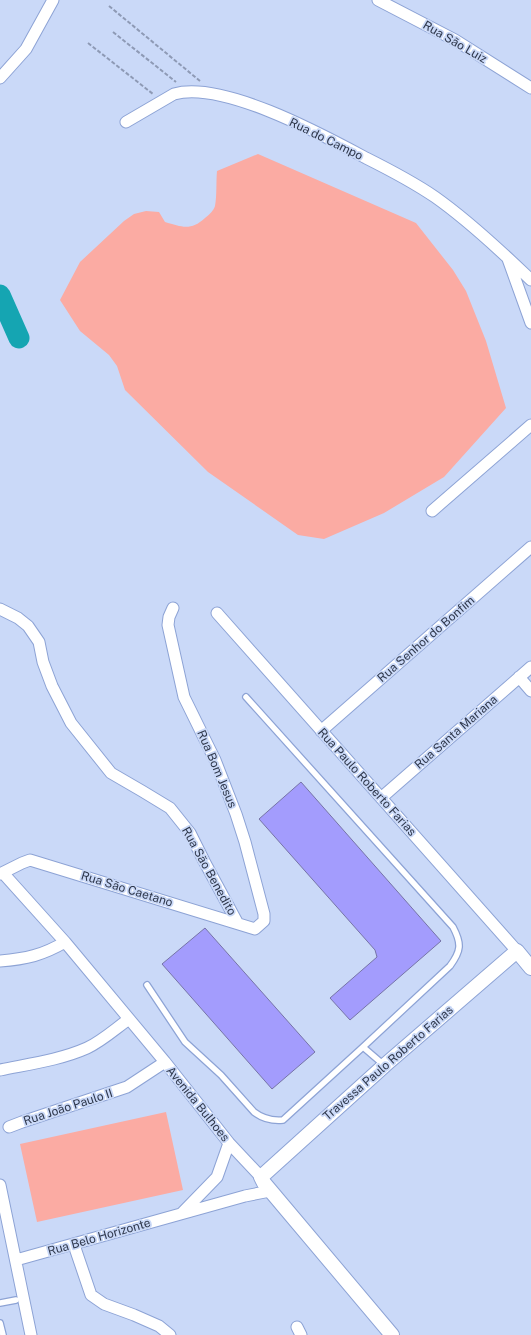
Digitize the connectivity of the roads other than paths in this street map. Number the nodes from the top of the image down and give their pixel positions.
1 (53, 0) edge
2 (378, 0) edge
3 (0, 78) edge
4 (531, 88) edge
5 (126, 122) dead end
6 (507, 258) junction
7 (531, 280) edge
8 (531, 323) edge
9 (531, 425) edge
10 (432, 511) dead end
11 (531, 546) edge
12 (173, 608) dead end
13 (0, 609) edge
14 (217, 613) dead end
15 (531, 667) edge
16 (519, 677) junction
17 (531, 691) edge
18 (246, 697) dead end
19 (321, 731) junction
20 (381, 798) junction
21 (1, 874) edge
22 (238, 922) junction
23 (255, 928) joint
24 (65, 942) junction
25 (517, 951) junction
26 (0, 961) edge
27 (531, 968) edge
28 (148, 985) dead end
29 (129, 1020) junction
30 (363, 1047) junction
31 (165, 1062) junction
32 (385, 1065) junction
33 (0, 1070) edge
34 (9, 1127) dead end
35 (230, 1143) junction
36 (261, 1177) junction
37 (0, 1185) edge
38 (270, 1191) junction
39 (182, 1213) junction
40 (74, 1244) junction
41 (16, 1260) junction
42 (19, 1299) junction
43 (0, 1303) edge
44 (0, 1323) edge
45 (2, 1335) edge
46 (30, 1335) edge
47 (170, 1335) edge
48 (392, 1335) edge

1 - 3 street
2 - 4 street, Rua São Luiz
5 - 6 street, Rua do Campo
6 - 7 street, Rua do Campo
6 - 8 street, Rua do Campo
9 - 10 street
11 - 19 street, Rua Senhor do Bonfim
12 - 23 street, Rua Bom Jesus
13 - 22 street, Rua São Benedito
14 - 19 street, Rua Paulo Roberto Farias
15 - 16 street, Rua Santa Mariana
16 - 17 street
16 - 20 street, Rua Santa Mariana
18 - 30 lane
19 - 20 street, Rua Paulo Roberto Farias
20 - 25 street, Rua Paulo Roberto Farias
21 - 22 street, Rua São Caetano
21 - 24 street, Avenida Bulhoes
22 - 23 street, Rua São Caetano
24 - 26 street
24 - 29 street, Avenida Bulhoes
25 - 27 street
25 - 32 street, Travessa Paulo Roberto Farias
28 - 30 lane
29 - 31 street, Avenida Bulhoes
29 - 33 street
30 - 32 lane
31 - 34 street, Rua João Paulo II
31 - 35 street, Avenida Bulhoes
32 - 36 street, Travessa Paulo Roberto Farias
35 - 36 street, Avenida Bulhoes
35 - 39 street, Rua Belo Horizonte
36 - 38 street, Avenida Bulhoes
37 - 41 street
38 - 39 street, Rua Belo Horizonte
38 - 48 street, Avenida Bulhoes
39 - 40 street, Rua Belo Horizonte
40 - 41 street, Rua Belo Horizonte
40 - 47 street
41 - 42 street
42 - 43 lane
42 - 46 street
44 - 45 lane

